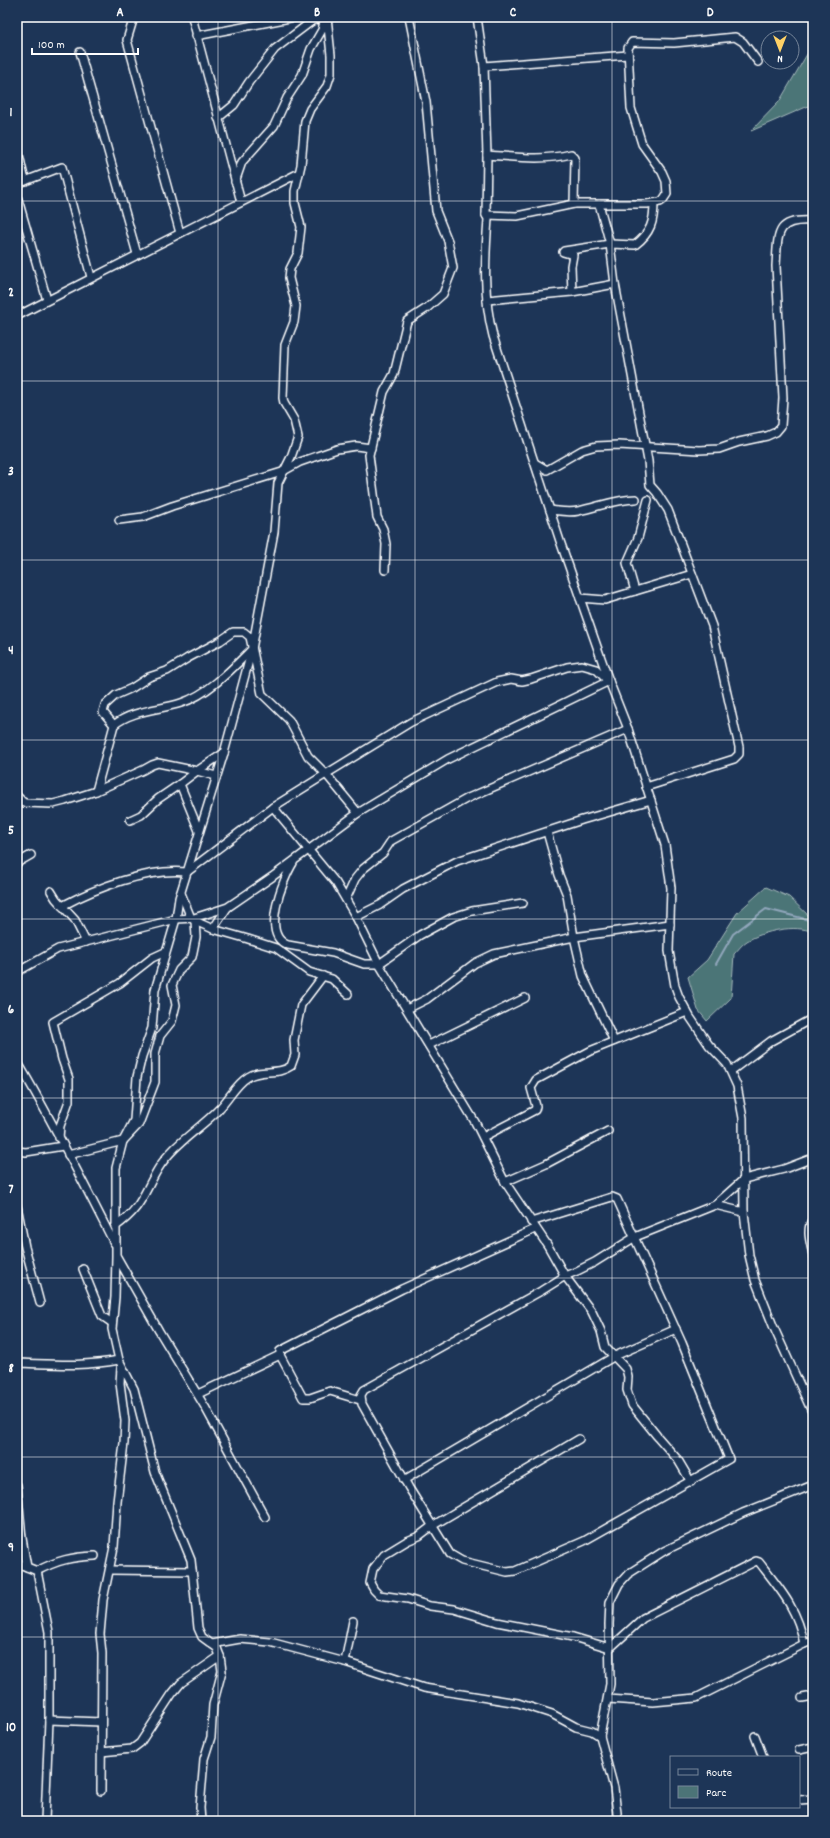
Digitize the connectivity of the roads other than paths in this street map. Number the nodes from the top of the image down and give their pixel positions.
1 (134, 17) edge
2 (192, 17) edge
3 (295, 17) edge
4 (326, 17) edge
5 (409, 17) edge
6 (477, 17) edge
7 (196, 36) junction
8 (80, 52) dead end
9 (628, 55) junction
10 (758, 62) dead end
11 (484, 66) junction
12 (218, 118) junction
13 (17, 146) edge
14 (487, 155) junction
15 (299, 173) junction
16 (25, 180) junction
17 (235, 182) junction
18 (17, 184) edge
19 (17, 196) edge
20 (241, 202) junction
21 (654, 203) junction
22 (574, 204) junction
23 (599, 204) junction
24 (486, 215) junction
25 (813, 221) edge
26 (180, 233) junction
27 (610, 244) junction
28 (137, 254) junction
29 (91, 277) junction
30 (615, 284) junction
31 (572, 292) junction
32 (47, 300) junction
33 (486, 300) junction
34 (17, 316) edge
35 (645, 447) junction
36 (371, 448) junction
37 (535, 463) junction
38 (282, 472) junction
39 (636, 499) dead end
40 (648, 500) dead end
41 (550, 510) junction
42 (119, 520) dead end
43 (385, 570) dead end
44 (692, 574) junction
45 (635, 591) junction
46 (580, 598) junction
47 (252, 649) junction
48 (609, 681) junction
49 (114, 725) junction
50 (628, 729) junction
51 (224, 753) junction
52 (197, 771) junction
53 (326, 774) junction
54 (216, 776) junction
55 (180, 784) junction
56 (646, 787) junction
57 (96, 791) junction
58 (17, 796) edge
59 (651, 800) junction
60 (20, 802) edge
61 (273, 807) junction
62 (358, 813) junction
63 (130, 820) dead end
64 (199, 831) junction
65 (547, 832) junction
66 (309, 849) junction
67 (30, 855) dead end
68 (297, 857) junction
69 (17, 863) edge
70 (187, 872) junction
71 (51, 891) dead end
72 (180, 893) junction
73 (346, 899) junction
74 (523, 903) dead end
75 (62, 906) junction
76 (228, 907) junction
77 (356, 917) junction
78 (176, 919) junction
79 (193, 920) junction
80 (670, 924) junction
81 (213, 929) junction
82 (574, 937) junction
83 (86, 942) junction
84 (165, 952) junction
85 (379, 964) junction
86 (17, 972) edge
87 (323, 976) junction
88 (348, 994) dead end
89 (525, 998) dead end
90 (407, 1009) junction
91 (687, 1012) junction
92 (813, 1018) edge
93 (614, 1041) junction
94 (429, 1045) junction
95 (17, 1061) edge
96 (731, 1071) junction
97 (608, 1131) dead end
98 (483, 1137) junction
99 (59, 1138) junction
100 (123, 1141) junction
101 (63, 1146) junction
102 (17, 1151) edge
103 (68, 1155) junction
104 (813, 1158) edge
105 (744, 1179) junction
106 (505, 1182) junction
107 (715, 1205) junction
108 (17, 1206) edge
109 (744, 1212) junction
110 (813, 1219) edge
111 (531, 1222) junction
112 (115, 1227) junction
113 (535, 1229) junction
114 (635, 1237) junction
115 (115, 1245) junction
116 (116, 1256) junction
117 (813, 1256) edge
118 (83, 1269) dead end
119 (565, 1276) junction
120 (40, 1303) dead end
121 (112, 1323) junction
122 (676, 1329) junction
123 (280, 1355) junction
124 (616, 1356) junction
125 (119, 1360) junction
126 (17, 1363) edge
127 (122, 1367) junction
128 (198, 1394) junction
129 (360, 1400) junction
130 (813, 1414) edge
131 (579, 1439) dead end
132 (404, 1480) junction
133 (691, 1482) junction
134 (813, 1484) edge
135 (17, 1485) edge
136 (265, 1517) dead end
137 (432, 1526) junction
138 (95, 1556) dead end
139 (17, 1564) edge
140 (27, 1567) junction
141 (110, 1570) junction
142 (37, 1571) junction
143 (192, 1571) junction
144 (353, 1621) dead end
145 (813, 1641) edge
146 (212, 1644) junction
147 (804, 1644) junction
148 (610, 1648) junction
149 (220, 1656) junction
150 (345, 1662) junction
151 (813, 1696) edge
152 (802, 1698) dead end
153 (608, 1699) junction
154 (49, 1720) junction
155 (101, 1722) junction
156 (600, 1736) junction
157 (756, 1736) dead end
158 (813, 1747) edge
159 (799, 1750) dead end
160 (101, 1752) junction
161 (763, 1756) edge
162 (101, 1791) dead end
163 (813, 1799) edge
164 (800, 1800) edge
165 (45, 1821) edge
166 (201, 1821) edge
167 (618, 1821) edge

1 - 26 street
2 - 7 street
3 - 7 street
4 - 12 street
4 - 15 street
4 - 17 street
5 - 36 street
6 - 11 street
7 - 12 street
8 - 28 street
9 - 10 street
9 - 11 street
9 - 21 street
11 - 14 street
12 - 17 street
13 - 16 street
14 - 22 street
14 - 24 street
15 - 20 street
15 - 38 street
16 - 18 street
16 - 29 street
17 - 20 street
19 - 32 street
20 - 26 street
21 - 23 street
21 - 27 street
22 - 23 street
22 - 24 street
23 - 27 street
24 - 33 street
25 - 35 street
26 - 28 street
27 - 30 street
27 - 31 street
28 - 29 street
29 - 32 street
30 - 31 street
30 - 35 street
31 - 33 street
32 - 34 street
33 - 37 street
35 - 37 street
35 - 44 street
36 - 38 street
36 - 43 street
37 - 41 street
38 - 42 street
38 - 47 street
39 - 41 street
40 - 45 street
41 - 46 street
44 - 45 street
44 - 56 street
45 - 46 street
46 - 48 street
47 - 49 street
47 - 49 street
47 - 51 street
47 - 53 street
48 - 50 street
48 - 53 street
48 - 62 street
49 - 57 street
50 - 56 street
50 - 73 street
51 - 52 street
51 - 54 street
52 - 54 street
52 - 55 street
52 - 57 street
53 - 61 street
53 - 62 street
54 - 64 street
55 - 63 street
55 - 64 street
56 - 59 street
57 - 60 street
58 - 60 street
59 - 65 street
59 - 80 street
61 - 66 street
61 - 70 street
62 - 66 street
64 - 70 street
65 - 77 street
65 - 82 street
66 - 68 street
66 - 73 street
67 - 69 street
68 - 76 street
68 - 85 street
70 - 72 street
70 - 75 street
71 - 75 street
72 - 78 street
72 - 79 street
73 - 77 street
74 - 85 street
75 - 83 street
76 - 79 street
76 - 81 street
77 - 85 street
78 - 79 street
78 - 83 street
78 - 84 street
79 - 81 street
79 - 100 street
80 - 82 street
80 - 91 street
81 - 87 street
82 - 90 street
82 - 93 street
83 - 86 street
84 - 99 street
84 - 100 street
85 - 90 street
87 - 88 street
87 - 112 street
89 - 94 street
90 - 94 street
91 - 93 street
91 - 96 street
92 - 96 street
93 - 98 street
94 - 98 street
95 - 99 street
96 - 105 street
97 - 106 street
98 - 106 street
99 - 101 street
100 - 103 street
100 - 112 street
101 - 102 street
101 - 103 street
103 - 115 street
104 - 105 street
105 - 107 street
105 - 109 street
106 - 111 street
107 - 109 street
107 - 114 street
108 - 120 street
109 - 130 street
110 - 117 street
111 - 113 street
111 - 114 street
112 - 115 street
113 - 119 street
113 - 123 street
114 - 119 street
114 - 122 street
115 - 116 street
116 - 121 street
116 - 128 street
118 - 121 street
119 - 124 street
119 - 129 street
121 - 125 street
122 - 124 street
122 - 133 street
123 - 128 street
123 - 129 street
124 - 132 street
124 - 133 street
125 - 126 street
125 - 127 street
127 - 141 street
127 - 143 street
128 - 136 street
129 - 132 street
131 - 137 street
132 - 137 street
133 - 137 street
134 - 148 street
135 - 140 street
137 - 148 street
138 - 142 street
139 - 140 street
140 - 142 street
141 - 143 street
141 - 155 street
142 - 154 street
143 - 146 street
144 - 150 street
145 - 147 street
146 - 149 street
146 - 150 street
147 - 148 street
147 - 153 street
148 - 153 street
149 - 160 street
149 - 166 street
150 - 156 street
151 - 152 street
153 - 156 street
154 - 155 street
154 - 165 street
155 - 160 street
156 - 167 street
157 - 161 street
158 - 159 street
160 - 162 street
163 - 164 street

